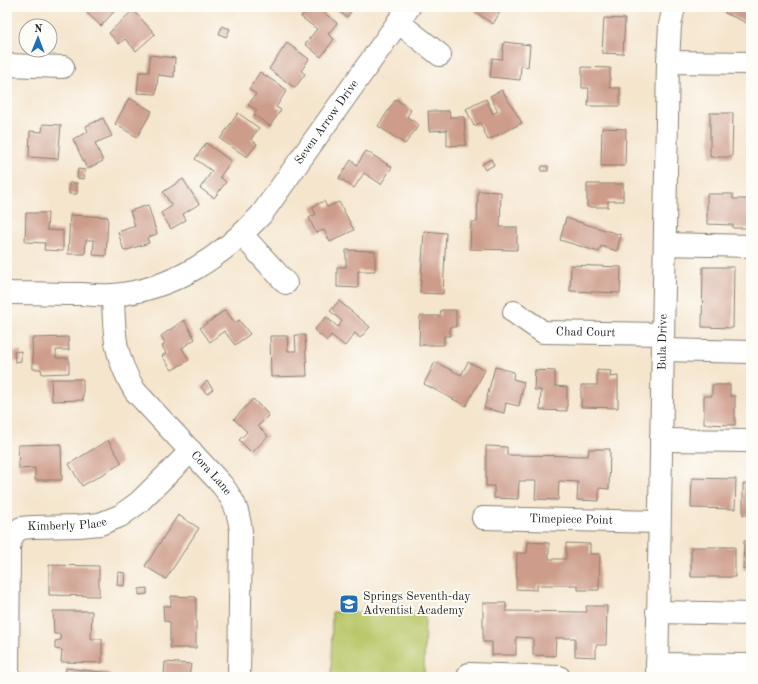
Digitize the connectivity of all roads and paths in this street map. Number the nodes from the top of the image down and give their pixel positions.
1 (674, 7) edge
2 (403, 15) edge
3 (440, 55) dead end
4 (668, 62) junction
5 (751, 63) edge
6 (7, 66) edge
7 (63, 67) dead end
8 (242, 235) junction
9 (665, 244) junction
10 (751, 246) edge
11 (286, 282) dead end
12 (7, 292) edge
13 (113, 295) junction
14 (514, 312) dead end
15 (663, 342) junction
16 (751, 352) edge
17 (661, 440) junction
18 (751, 441) edge
19 (191, 451) junction
20 (483, 518) dead end
21 (659, 522) junction
22 (657, 612) junction
23 (751, 614) edge
24 (748, 665) dead end
25 (657, 671) edge
26 (469, 674) dead end
27 (8, 677) edge
28 (239, 677) edge
29 (558, 677) edge

1 - 4 street, Bula Drive
2 - 3 street
2 - 8 street, Seven Arrow Drive
4 - 5 street
4 - 9 street, Bula Drive
6 - 7 street
8 - 11 street
8 - 13 street, Seven Arrow Drive
9 - 10 street
9 - 15 street, Bula Drive
12 - 13 street, Seven Arrow Drive
13 - 19 street, Cora Lane
14 - 15 street, Chad Court
15 - 16 street, Chad Court
15 - 17 street, Bula Drive
17 - 18 street
17 - 21 street, Bula Drive
19 - 27 street, Kimberly Place
19 - 28 street, Cora Lane
20 - 21 street, Timepiece Point
21 - 22 street, Bula Drive
22 - 23 street
22 - 25 street, Bula Drive
24 - 25 street
26 - 29 street

